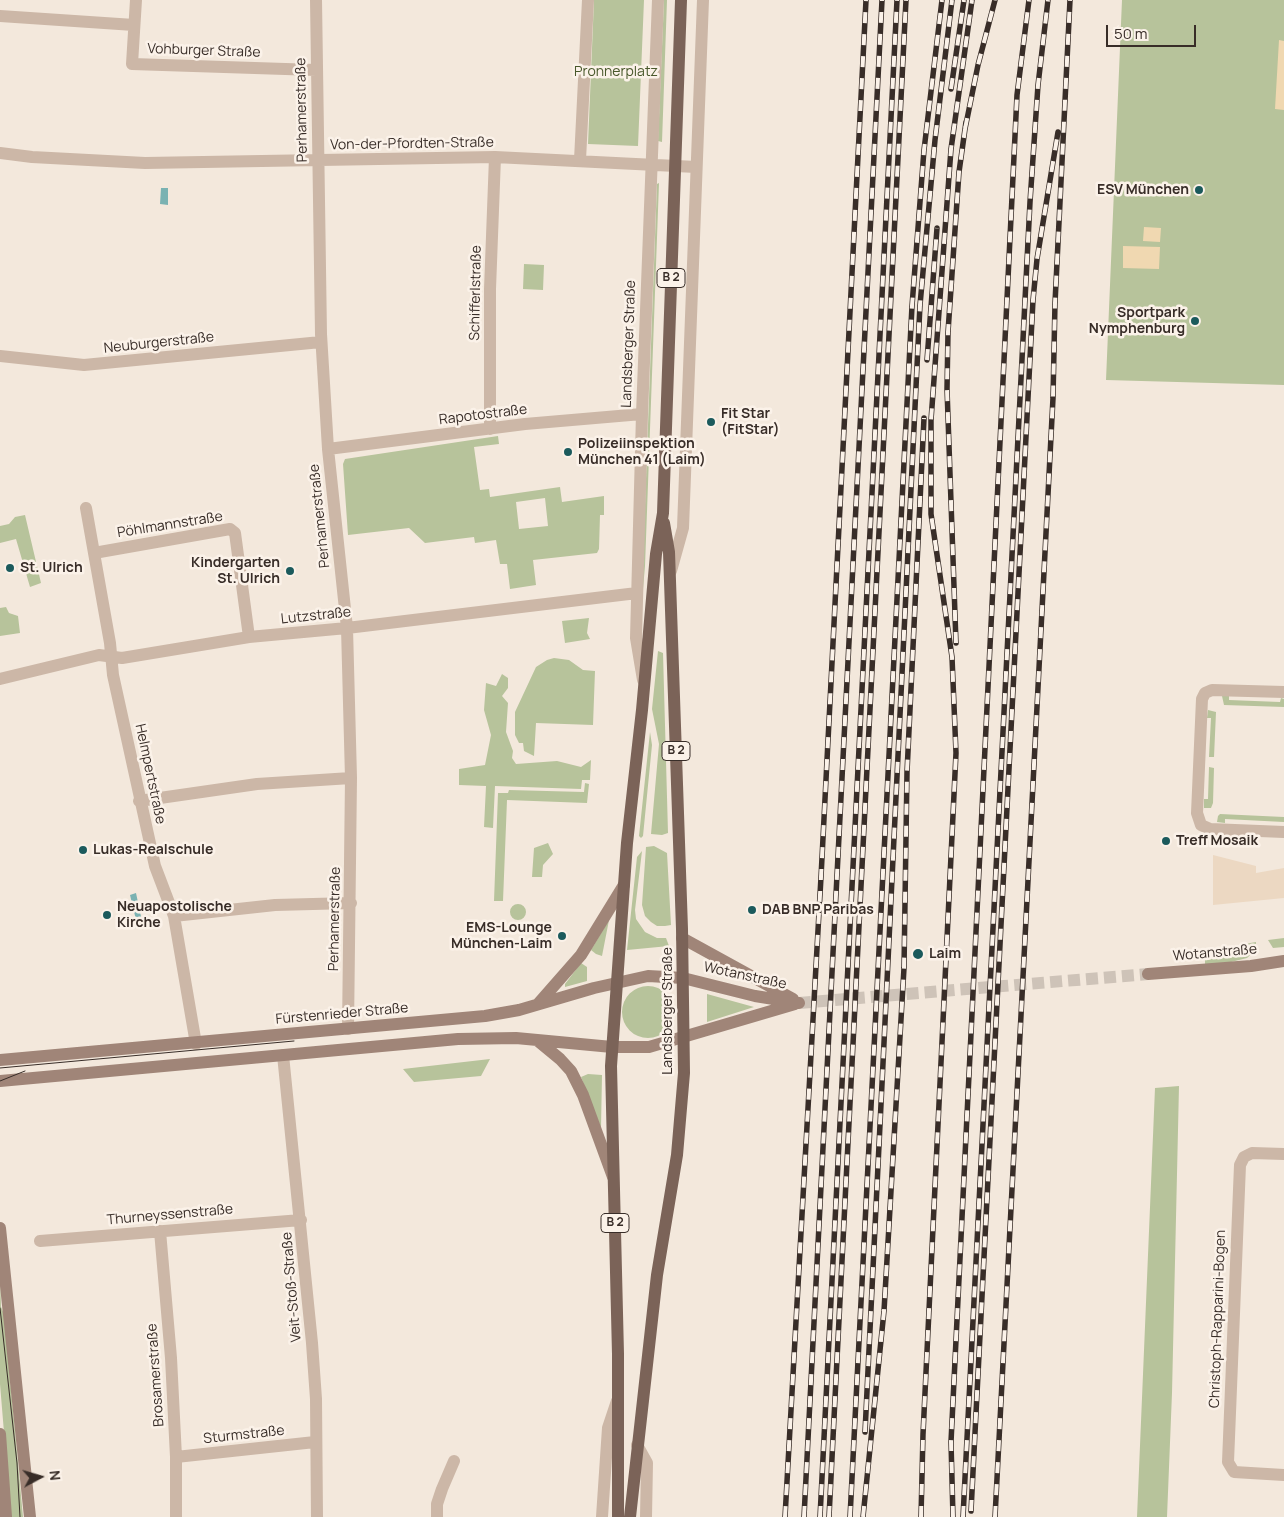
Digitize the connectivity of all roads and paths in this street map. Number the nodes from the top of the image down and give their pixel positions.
1 (136, 0) edge
2 (316, 0) edge
3 (588, 0) edge
4 (658, 0) edge
5 (681, 0) edge
6 (703, 0) edge
7 (0, 16) edge
8 (134, 25) junction
9 (316, 70) junction
10 (0, 153) edge
11 (495, 157) junction
12 (580, 160) junction
13 (318, 161) junction
14 (651, 165) junction
15 (675, 166) junction
16 (696, 167) junction
17 (322, 342) junction
18 (0, 356) edge
19 (642, 414) junction
20 (490, 429) junction
21 (328, 449) junction
22 (86, 508) dead end
23 (663, 513) junction
24 (94, 553) junction
25 (670, 574) junction
26 (637, 593) junction
27 (347, 628) junction
28 (249, 637) junction
29 (112, 656) junction
30 (0, 679) edge
31 (644, 690) junction
32 (1284, 692) edge
33 (351, 778) junction
34 (139, 801) junction
35 (1284, 832) edge
36 (624, 884) junction
37 (351, 903) junction
38 (174, 916) junction
39 (682, 938) junction
40 (1284, 961) edge
41 (1148, 974) tunnel mouth
42 (683, 978) junction
43 (616, 983) junction
44 (799, 1003) junction
45 (538, 1004) junction
46 (348, 1029) junction
47 (684, 1038) junction
48 (537, 1040) junction
49 (196, 1044) junction
50 (612, 1047) junction
51 (283, 1055) junction
52 (0, 1060) edge
53 (0, 1081) edge
54 (1284, 1154) edge
55 (614, 1178) junction
56 (301, 1220) junction
57 (0, 1228) edge
58 (160, 1231) junction
59 (40, 1241) dead end
60 (618, 1398) junction
61 (0, 1434) edge
62 (315, 1442) junction
63 (637, 1445) junction
64 (176, 1457) junction
65 (454, 1461) dead end
66 (1284, 1475) edge
67 (6, 1517) edge
68 (30, 1517) edge
69 (176, 1517) edge
70 (317, 1517) edge
71 (437, 1517) edge
72 (602, 1517) edge
73 (618, 1517) edge
74 (630, 1517) edge
75 (646, 1517) edge

1 - 8 street, Vohburger Straße
2 - 9 street, Perhamerstraße
3 - 12 street
4 - 14 street, Landsberger Straße
5 - 15 main road, Landsberger Straße / B 2
6 - 16 street, Landsberger Straße
7 - 8 street
8 - 9 street, Vohburger Straße
9 - 13 street, Perhamerstraße
10 - 13 street, Von-der-Pfordten-Straße
11 - 12 street, Von-der-Pfordten-Straße
11 - 13 street, Von-der-Pfordten-Straße
11 - 20 street, Schifferlstraße
12 - 14 street, Von-der-Pfordten-Straße
13 - 17 street, Perhamerstraße
14 - 15 street, Von-der-Pfordten-Straße
14 - 19 street, Landsberger Straße
15 - 16 street
15 - 23 main road, Landsberger Straße / B 2
16 - 25 street, Landsberger Straße
17 - 18 street, Neuburgerstraße
17 - 21 street, Perhamerstraße
19 - 20 street, Rapotostraße
19 - 26 street, Landsberger Straße
20 - 21 street, Rapotostraße
21 - 27 street, Perhamerstraße
22 - 24 street, Helmpertstraße
23 - 25 main road, Landsberger Straße / B 2
23 - 31 main road, Landsberger Straße / B 2
24 - 28 street, Pöhlmannstraße
24 - 29 street, Helmpertstraße
25 - 39 main road, Landsberger Straße / B 2
26 - 27 street, Lutzstraße
26 - 31 street, Landsberger Straße
27 - 28 street, Lutzstraße
27 - 33 street, Perhamerstraße
28 - 29 street, Lutzstraße
29 - 30 street, Lutzstraße
29 - 34 street, Helmpertstraße
31 - 36 main road, Landsberger Straße / B 2
32 - 35 street
33 - 34 street
33 - 37 street, Perhamerstraße
34 - 38 street, Helmpertstraße
36 - 43 main road, Landsberger Straße / B 2
36 - 45 main road
37 - 38 street
37 - 46 street, Perhamerstraße
38 - 49 street, Helmpertstraße
39 - 42 main road, Landsberger Straße / B 2
39 - 44 main road
40 - 41 main road, Wotanstraße
42 - 43 main road, Fürstenrieder Straße
42 - 44 main road, Wotanstraße
42 - 47 main road, Landsberger Straße / B 2
43 - 45 main road, Fürstenrieder Straße
43 - 50 main road, Landsberger Straße / B 2
44 - 47 main road, Wotanstraße
45 - 46 main road, Fürstenrieder Straße
46 - 49 main road, Fürstenrieder Straße
47 - 50 main road
47 - 63 main road, Landsberger Straße / B 2
48 - 50 main road
48 - 51 main road
48 - 55 main road
49 - 52 main road, Fürstenrieder Straße
50 - 55 main road, Landsberger Straße / B 2
51 - 53 main road
51 - 56 street, Veit-Stoß-Straße
54 - 66 street, Christoph-Rapparini-Bogen
55 - 60 main road, Landsberger Straße / B 2
56 - 58 street, Thurneyssenstraße
56 - 62 street, Veit-Stoß-Straße
57 - 68 main road
58 - 59 street, Thurneyssenstraße
58 - 64 street, Brosamerstraße
60 - 72 street, Landsberger Straße
60 - 73 main road, Landsberger Straße / B 2
61 - 67 main road
62 - 64 street, Sturmstraße
62 - 70 street, Veit-Stoß-Straße
63 - 74 main road, Landsberger Straße / B 2
63 - 75 street
64 - 69 street, Brosamerstraße
65 - 71 street

